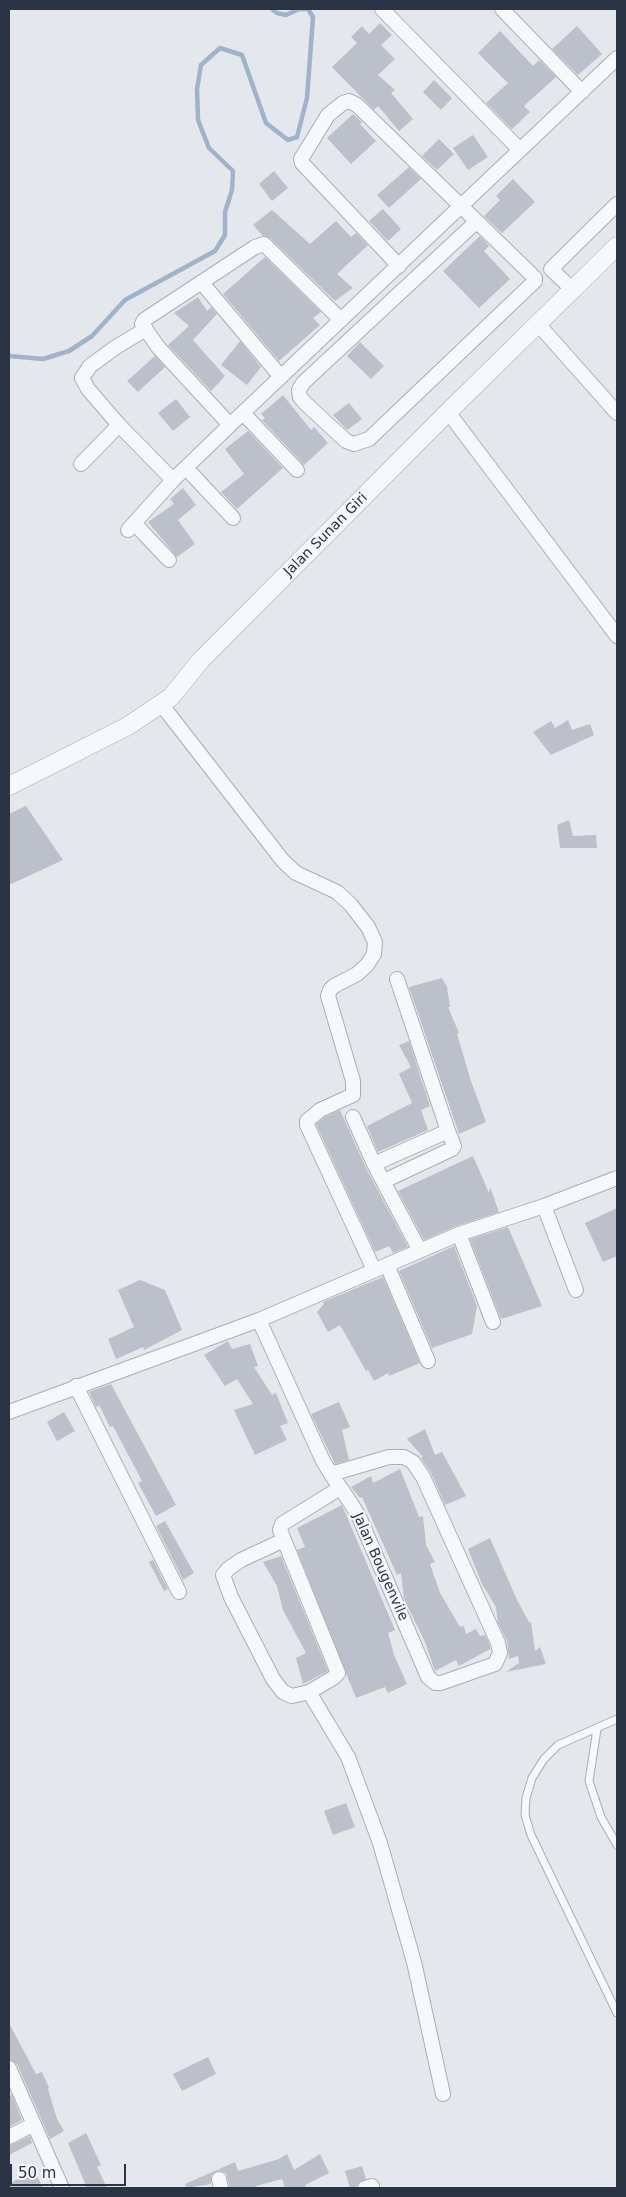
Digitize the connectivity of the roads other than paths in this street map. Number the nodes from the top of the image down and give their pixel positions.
1 (382, 9) edge
2 (502, 9) edge
3 (617, 58) edge
4 (582, 92) junction
5 (520, 150) junction
6 (617, 204) edge
7 (460, 207) junction
8 (476, 222) junction
9 (617, 246) edge
10 (399, 266) junction
11 (202, 284) junction
12 (573, 290) junction
13 (341, 320) junction
14 (538, 324) junction
15 (146, 329) junction
16 (280, 377) junction
17 (448, 412) junction
18 (243, 413) junction
19 (617, 413) edge
20 (119, 425) junction
21 (230, 425) junction
22 (81, 464) dead end
23 (186, 468) junction
24 (297, 470) dead end
25 (173, 480) junction
26 (233, 518) dead end
27 (169, 560) dead end
28 (617, 636) edge
29 (161, 704) junction
30 (9, 786) edge
31 (397, 980) dead end
32 (353, 1117) dead end
33 (448, 1131) junction
34 (374, 1164) junction
35 (617, 1178) edge
36 (384, 1181) junction
37 (544, 1206) junction
38 (459, 1234) junction
39 (420, 1251) junction
40 (380, 1267) junction
41 (576, 1290) dead end
42 (259, 1320) junction
43 (493, 1322) dead end
44 (428, 1361) dead end
45 (76, 1386) junction
46 (9, 1412) edge
47 (330, 1474) junction
48 (340, 1488) junction
49 (284, 1540) junction
50 (179, 1592) dead end
51 (309, 1692) junction
52 (617, 1719) edge
53 (597, 1729) junction
54 (617, 1845) edge
55 (617, 2013) edge
56 (10, 2076) edge
57 (443, 2094) dead end
58 (34, 2124) junction
59 (9, 2137) edge
60 (62, 2188) edge

1 - 5 street
2 - 4 street
3 - 4 street
4 - 5 street
5 - 7 street
6 - 12 street
7 - 8 street
7 - 10 street
7 - 10 street
8 - 8 street
9 - 12 street, Jalan Sunan Giri
10 - 13 street
11 - 13 street
11 - 15 street
11 - 16 street
12 - 14 street, Jalan Sunan Giri
13 - 16 street
14 - 17 street, Jalan Sunan Giri
14 - 19 street
15 - 20 street
15 - 21 street
16 - 18 street
17 - 28 street
17 - 29 street, Jalan Sunan Giri
18 - 21 street
18 - 24 street
20 - 22 street
20 - 25 street
21 - 23 street
23 - 25 street
23 - 26 street
25 - 27 street
29 - 30 street, Jalan Sunan Giri
29 - 40 street
31 - 33 street
32 - 34 street
33 - 34 street
33 - 36 street
34 - 36 street
35 - 37 street
36 - 39 street
37 - 38 street
37 - 41 street
38 - 39 street
38 - 43 street
39 - 40 street
40 - 42 street
40 - 44 street
42 - 45 street
42 - 47 street, Jalan Bougenvile
45 - 46 street
45 - 50 street
47 - 48 street, Jalan Bougenvile
47 - 48 street, Jalan Bougenvile
48 - 49 street
49 - 51 street
49 - 51 street
51 - 57 street
52 - 53 lane
53 - 54 lane
53 - 55 lane
56 - 58 street
58 - 59 street
58 - 60 street

